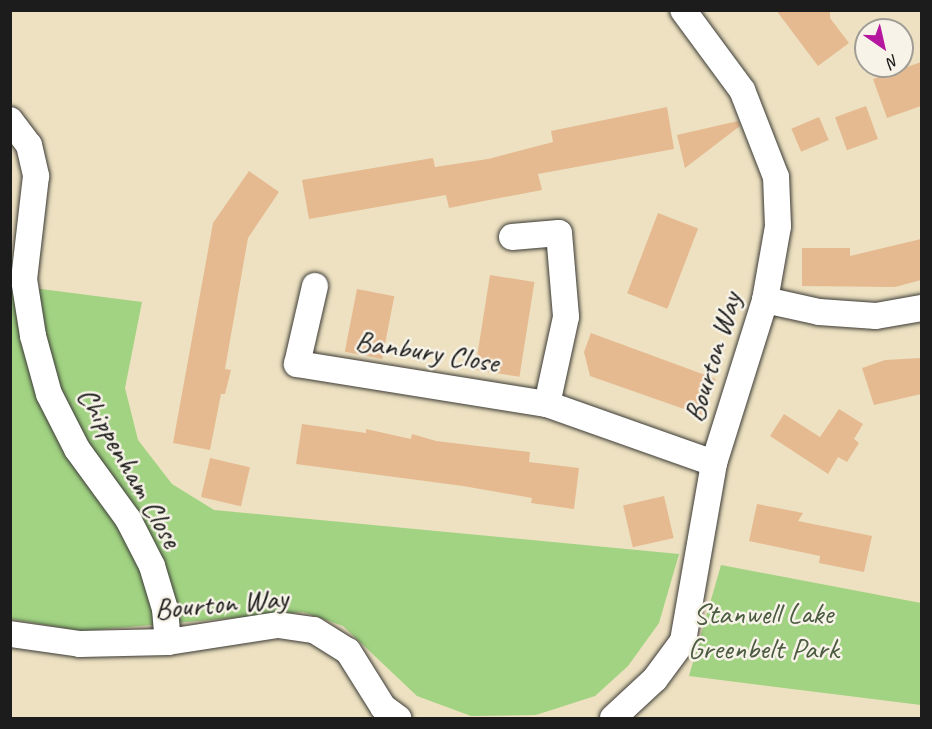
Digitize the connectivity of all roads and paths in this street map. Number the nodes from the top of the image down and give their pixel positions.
1 (692, 14) edge
2 (10, 120) edge
3 (512, 237) dead end
4 (315, 286) dead end
5 (765, 300) junction
6 (921, 308) edge
7 (547, 404) junction
8 (714, 463) junction
9 (10, 634) edge
10 (168, 642) junction
11 (398, 718) edge
12 (613, 718) edge

1 - 5 street, Bourton Way
2 - 10 street, Chippenham Close
3 - 7 street
4 - 7 street, Banbury Close
5 - 6 street
5 - 8 street, Bourton Way
7 - 8 street, Banbury Close
8 - 12 street, Bourton Way
9 - 10 street, Bourton Way
10 - 11 street, Bourton Way

